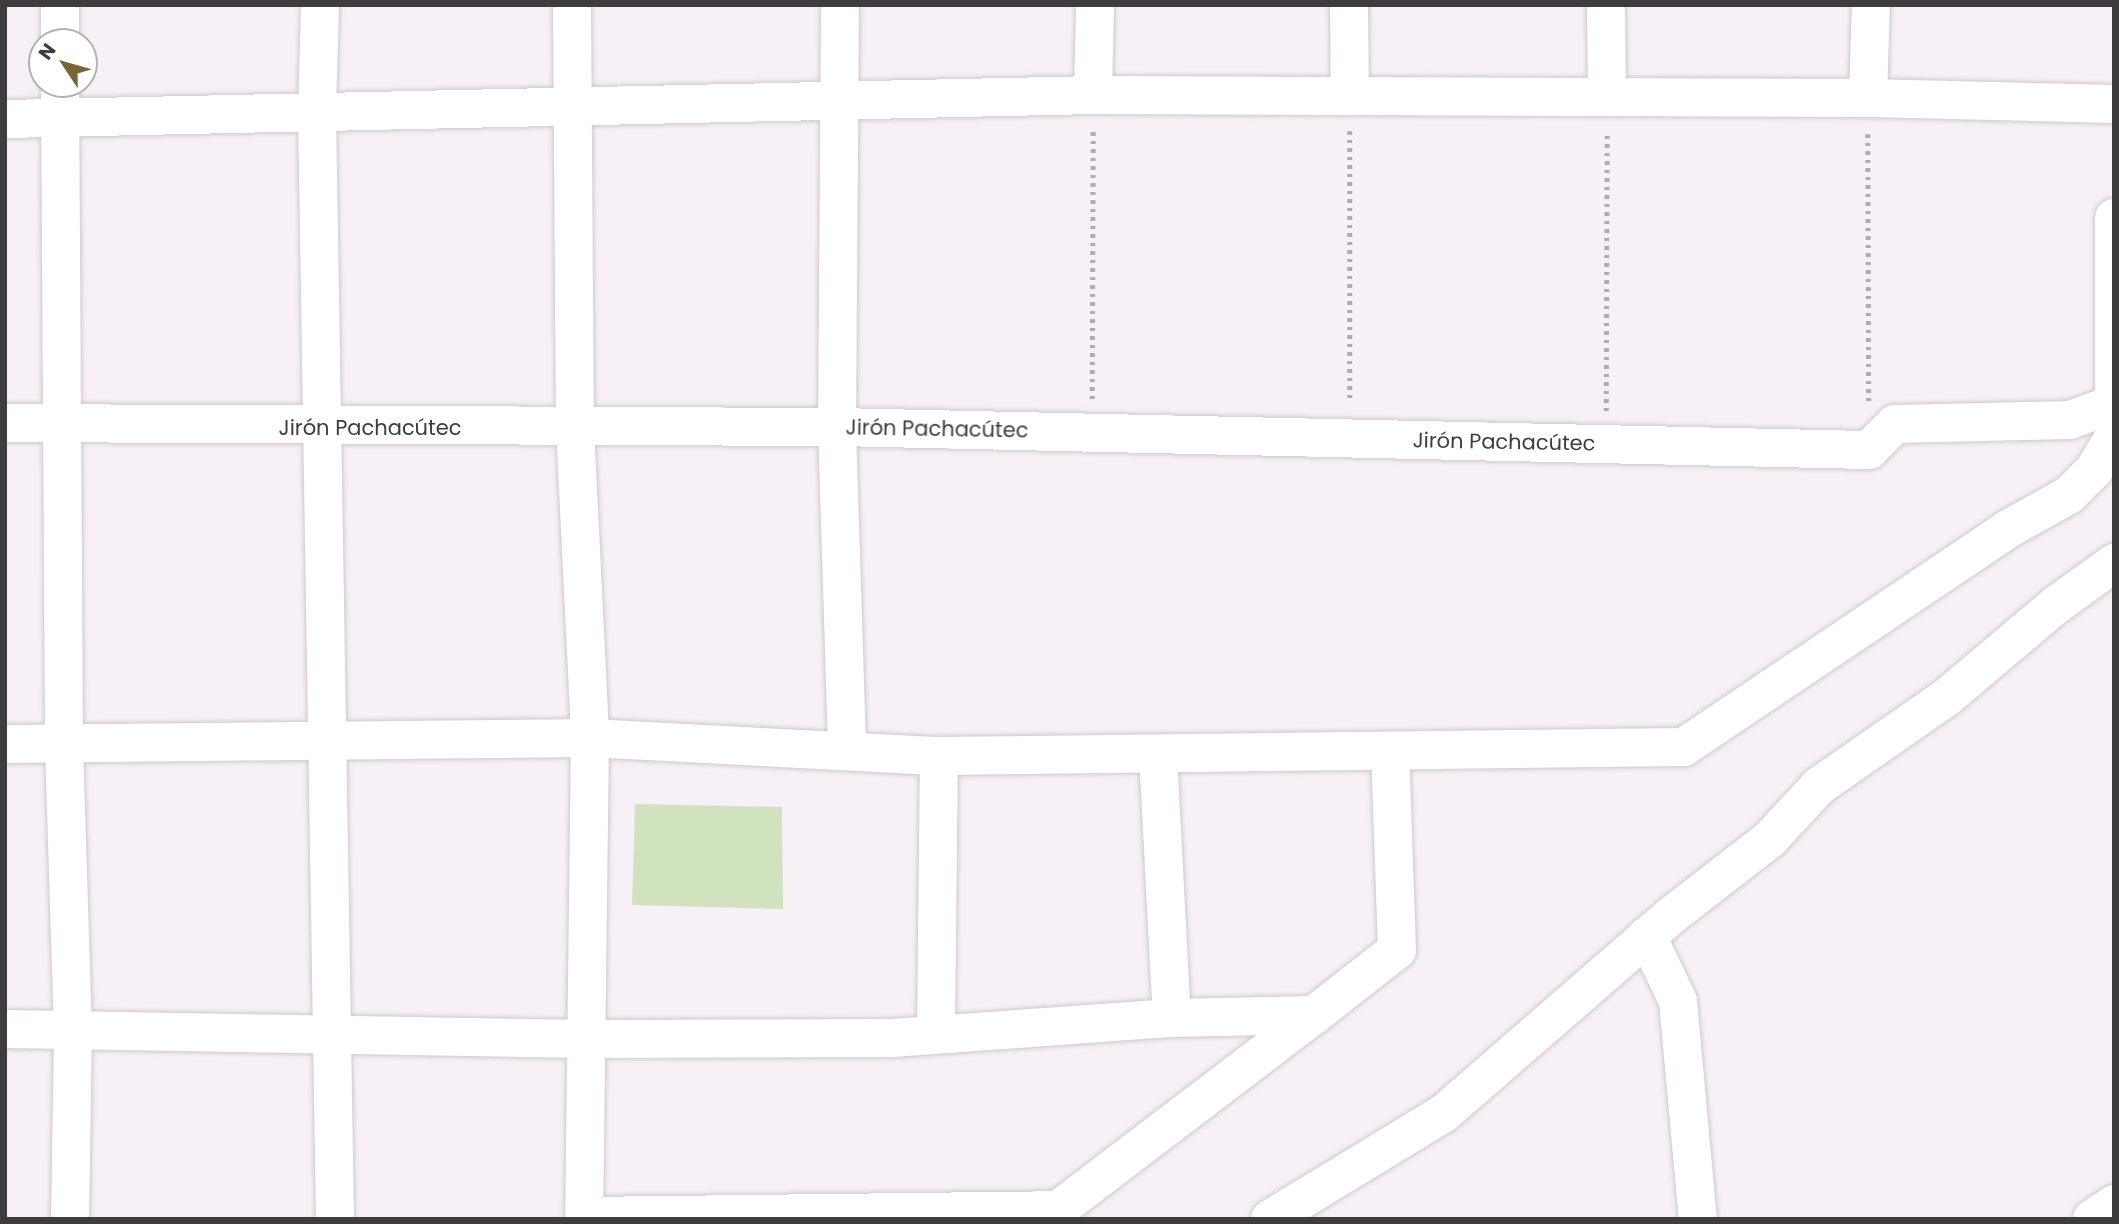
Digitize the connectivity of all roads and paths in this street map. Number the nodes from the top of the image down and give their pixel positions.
1 (60, 5) edge
2 (320, 5) edge
3 (572, 5) edge
4 (840, 5) edge
5 (1095, 5) edge
6 (1349, 5) edge
7 (1606, 5) edge
8 (1871, 5) edge
9 (60, 28) edge
10 (1093, 95) junction
11 (1350, 96) junction
12 (1607, 97) junction
13 (1868, 98) junction
14 (838, 100) junction
15 (60, 102) edge
16 (572, 104) junction
17 (2114, 104) edge
18 (317, 110) junction
19 (5, 118) edge
20 (2114, 218) edge
21 (2113, 420) edge
22 (5, 423) edge
23 (64, 424) junction
24 (575, 427) junction
25 (837, 427) junction
26 (324, 428) junction
27 (1092, 432) junction
28 (1350, 438) junction
29 (1606, 444) junction
30 (1869, 450) junction
31 (2114, 563) edge
32 (590, 738) junction
33 (328, 742) junction
34 (5, 744) edge
35 (64, 746) junction
36 (847, 751) junction
37 (1390, 751) junction
38 (1158, 754) junction
39 (939, 756) junction
40 (1647, 936) junction
41 (1314, 1015) junction
42 (1172, 1018) junction
43 (5, 1029) edge
44 (73, 1030) junction
45 (330, 1034) junction
46 (936, 1034) junction
47 (586, 1038) junction
48 (2113, 1204) edge
49 (1053, 1214) edge
50 (584, 1217) edge
51 (70, 1219) edge
52 (335, 1219) edge
53 (1270, 1219) edge
54 (1698, 1219) edge
55 (2092, 1219) edge

1 - 9 street
2 - 18 street
3 - 16 street
4 - 14 street
5 - 10 street
6 - 11 street
7 - 12 street
8 - 13 street
10 - 11 street
10 - 14 street
10 - 27 path
11 - 12 street
11 - 28 path
12 - 13 street
12 - 29 path
13 - 17 street
13 - 30 path
14 - 16 street
14 - 25 street
15 - 18 street
15 - 19 street
15 - 23 street
16 - 18 street
16 - 24 street
18 - 26 street
20 - 21 street
21 - 30 street
21 - 37 street
22 - 23 street, Jirón Pachacútec
23 - 26 street, Jirón Pachacútec
23 - 35 street
24 - 25 street, Jirón Pachacútec
24 - 26 street, Jirón Pachacútec
24 - 32 street
25 - 27 street, Jirón Pachacútec
25 - 36 street
26 - 33 street
27 - 28 street, Jirón Pachacútec
28 - 29 street, Jirón Pachacútec
29 - 30 street, Jirón Pachacútec
31 - 40 street
32 - 33 street
32 - 36 street
32 - 47 street
33 - 35 street
33 - 45 street
34 - 35 street
35 - 44 street
36 - 39 street
37 - 38 street
37 - 41 street
38 - 39 street
38 - 42 street
39 - 46 street
40 - 53 street
40 - 54 street
41 - 42 street
41 - 49 street
42 - 46 street
43 - 44 street
44 - 45 street
44 - 51 street
45 - 47 street
45 - 52 street
46 - 47 street
47 - 50 street
48 - 55 street
49 - 50 street

